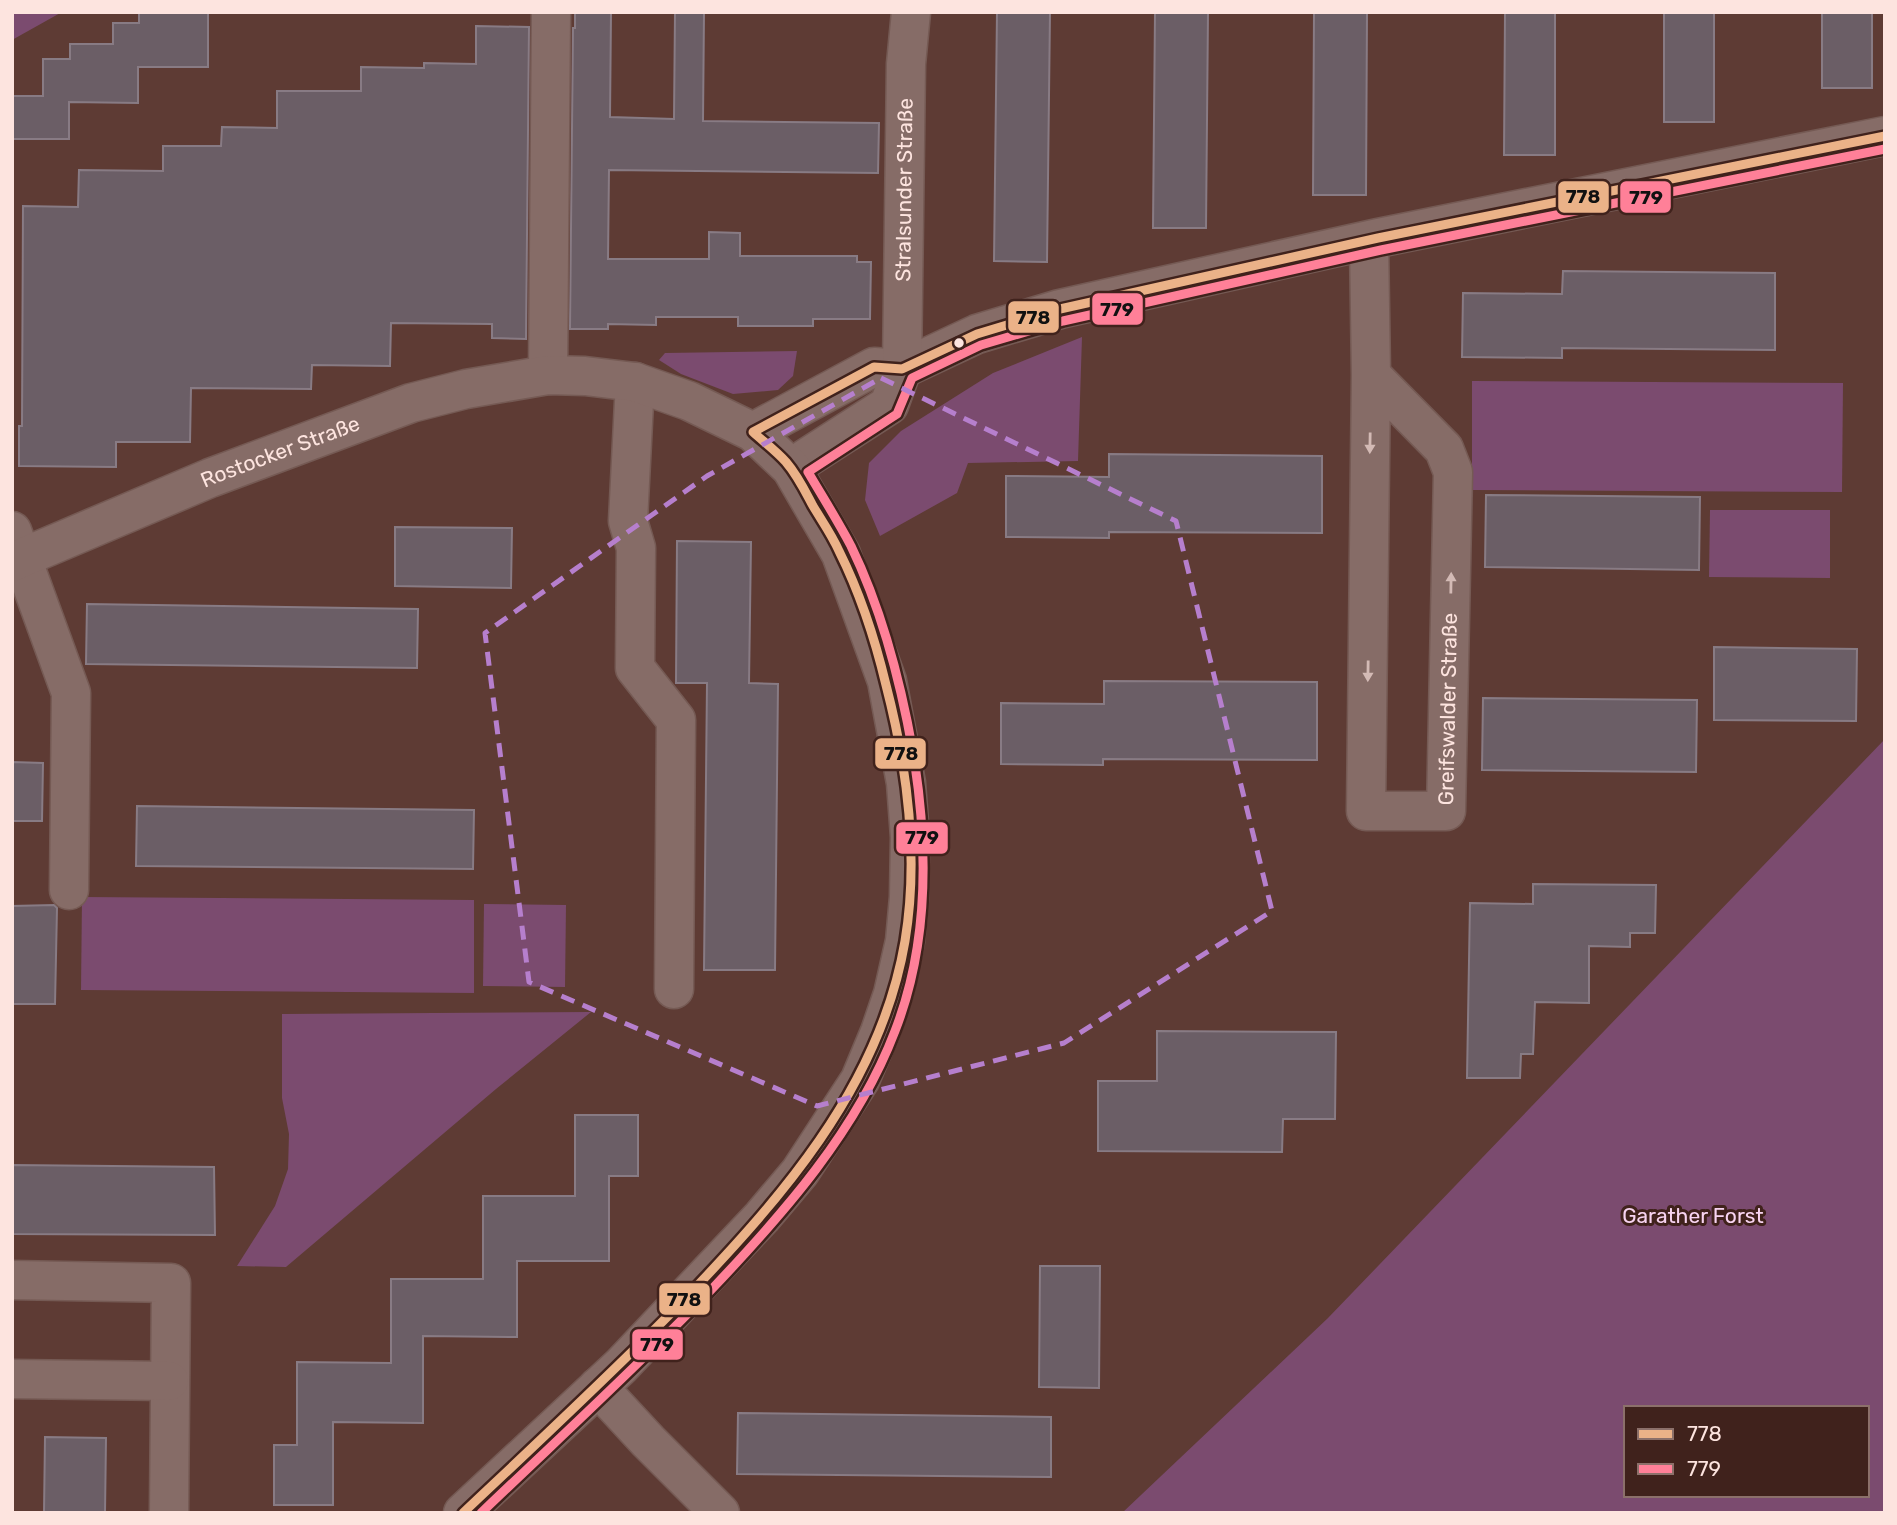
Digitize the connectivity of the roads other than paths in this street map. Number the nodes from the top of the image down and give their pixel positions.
1 (551, 12) edge
2 (911, 12) edge
3 (1885, 136) edge
4 (1369, 242) junction
5 (902, 369) junction
6 (548, 375) junction
7 (1371, 375) junction
8 (635, 382) junction
9 (753, 432) junction
10 (792, 468) junction
11 (15, 550) edge
12 (69, 890) dead end
13 (674, 989) dead end
14 (12, 1280) edge
15 (12, 1379) edge
16 (169, 1381) junction
17 (598, 1387) junction
18 (169, 1513) edge
19 (463, 1513) edge
20 (720, 1513) edge

1 - 6 street
2 - 5 street, Stralsunder Straße
3 - 4 street
4 - 5 street
4 - 7 street, Greifswalder Straße
5 - 9 street
5 - 10 street, Stralsunder Straße
6 - 8 street, Rostocker Straße
6 - 11 street, Rostocker Straße
7 -> 7 street, Greifswalder Straße
8 - 9 street, Rostocker Straße
8 - 13 street
9 - 10 street, Rostocker Straße
10 - 17 street, Rostocker Straße
11 - 12 street, Rostocker Straße
14 - 16 street
15 - 16 street
16 - 18 street
17 - 19 street, Rostocker Straße
17 - 20 street

